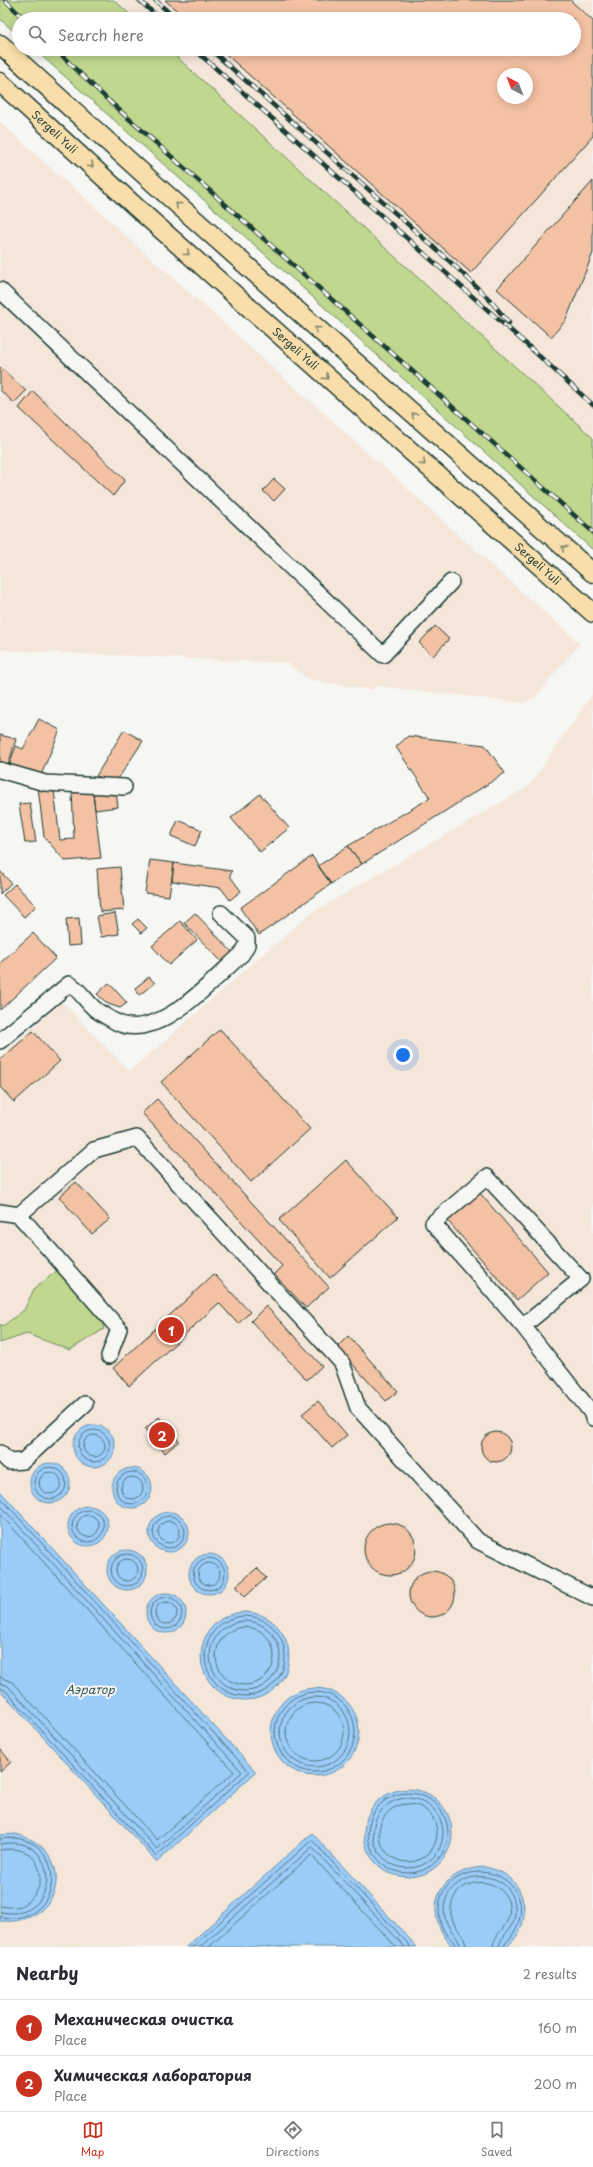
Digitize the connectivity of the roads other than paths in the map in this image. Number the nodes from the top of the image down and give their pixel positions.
1 (0, 44) edge
2 (12, 55) edge
3 (13, 56) edge
4 (0, 82) edge
5 (0, 290) edge
6 (593, 573) edge
7 (451, 582) dead end
8 (593, 613) edge
9 (0, 770) edge
10 (124, 787) dead end
11 (221, 913) dead end
12 (0, 1041) edge
13 (0, 1212) edge
14 (19, 1216) junction
15 (523, 1326) junction
16 (109, 1356) dead end
17 (85, 1404) dead end
18 (593, 1418) edge
19 (0, 1452) edge
20 (593, 1598) edge

2 -> 1 main road
6 -> 3 main road
4 -> 8 main road, Sergeli Yuli
5 - 7 street
9 - 10 street
11 - 12 street
13 - 14 street
14 - 16 street
14 - 20 street
15 - 15 street
15 - 18 street
17 - 19 street

